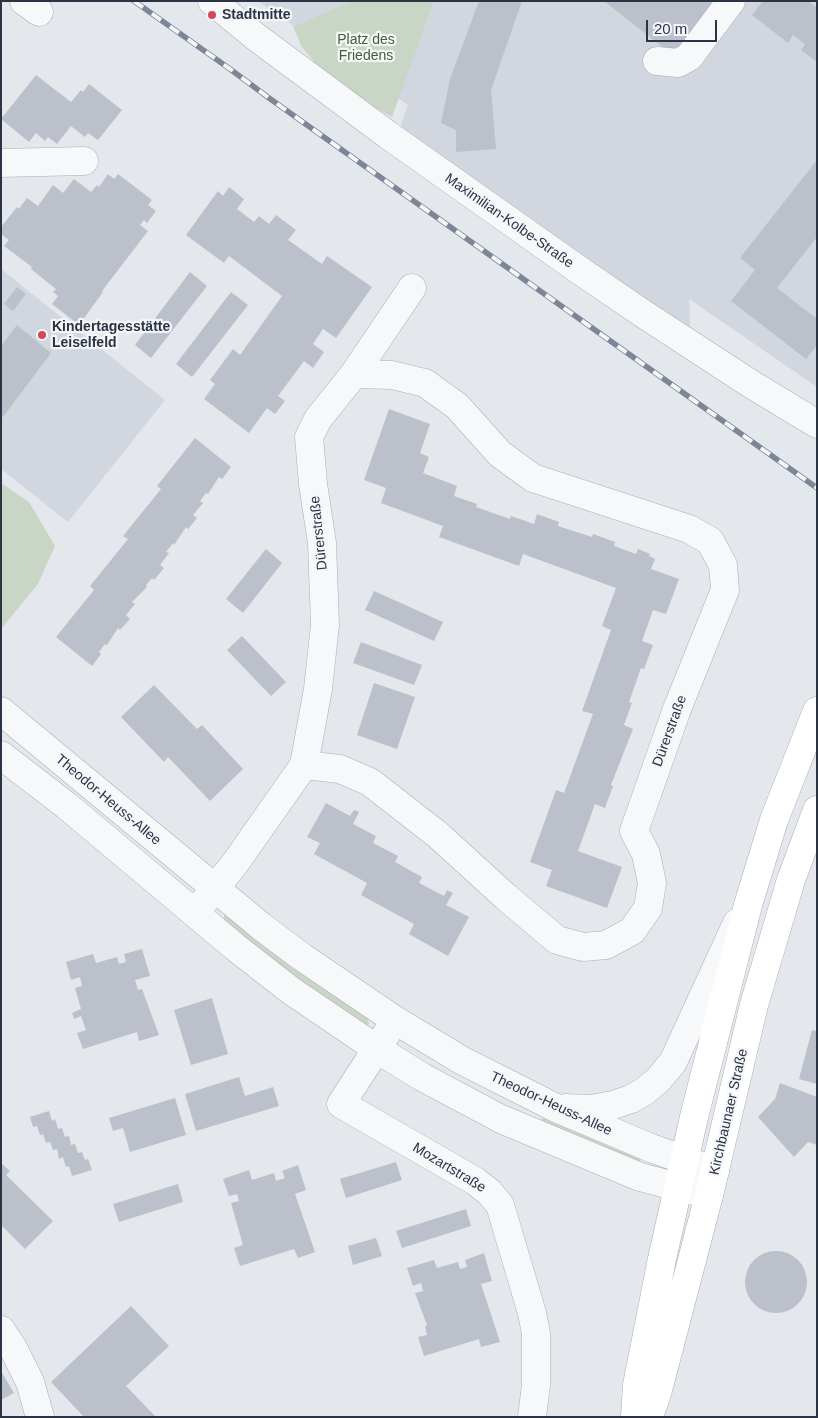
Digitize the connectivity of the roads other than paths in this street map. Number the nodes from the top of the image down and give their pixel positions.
1 (212, 1) edge
2 (731, 1) edge
3 (657, 61) dead end
4 (84, 161) dead end
5 (1, 163) edge
6 (412, 288) dead end
7 (354, 374) junction
8 (817, 424) edge
9 (1, 711) edge
10 (817, 711) edge
11 (1, 755) edge
12 (304, 766) junction
13 (817, 810) edge
14 (214, 889) junction
15 (748, 905) junction
16 (195, 913) junction
17 (395, 1020) junction
18 (377, 1049) junction
19 (556, 1108) junction
20 (684, 1160) junction
21 (640, 1177) junction
22 (712, 1183) junction
23 (678, 1187) junction
24 (670, 1221) junction
25 (1, 1330) edge
26 (40, 1417) edge
27 (532, 1417) edge
28 (635, 1417) edge
29 (649, 1417) edge

1 - 8 street, Maximilian-Kolbe-Straße
2 - 3 street
4 - 5 street
6 - 7 street, Dürerstraße
7 - 12 street, Dürerstraße
7 - 12 street, Dürerstraße
9 - 14 street, Theodor-Heuss-Allee
10 - 15 street
11 - 16 street
12 - 14 street, Dürerstraße
13 - 22 street, Kirchbaunaer Straße
14 - 16 street
14 - 17 street, Theodor-Heuss-Allee
15 - 19 street
15 - 20 street
16 - 18 street
17 - 18 street
17 - 19 street, Theodor-Heuss-Allee
18 - 21 street
18 - 27 street, Mozartstraße
19 - 20 street, Theodor-Heuss-Allee
20 - 22 street, Theodor-Heuss-Allee
20 - 23 street
21 - 23 street
21 - 24 street
22 - 23 street
22 - 29 street, Kirchbaunaer Straße
23 - 24 street
24 - 28 street
25 - 26 street

